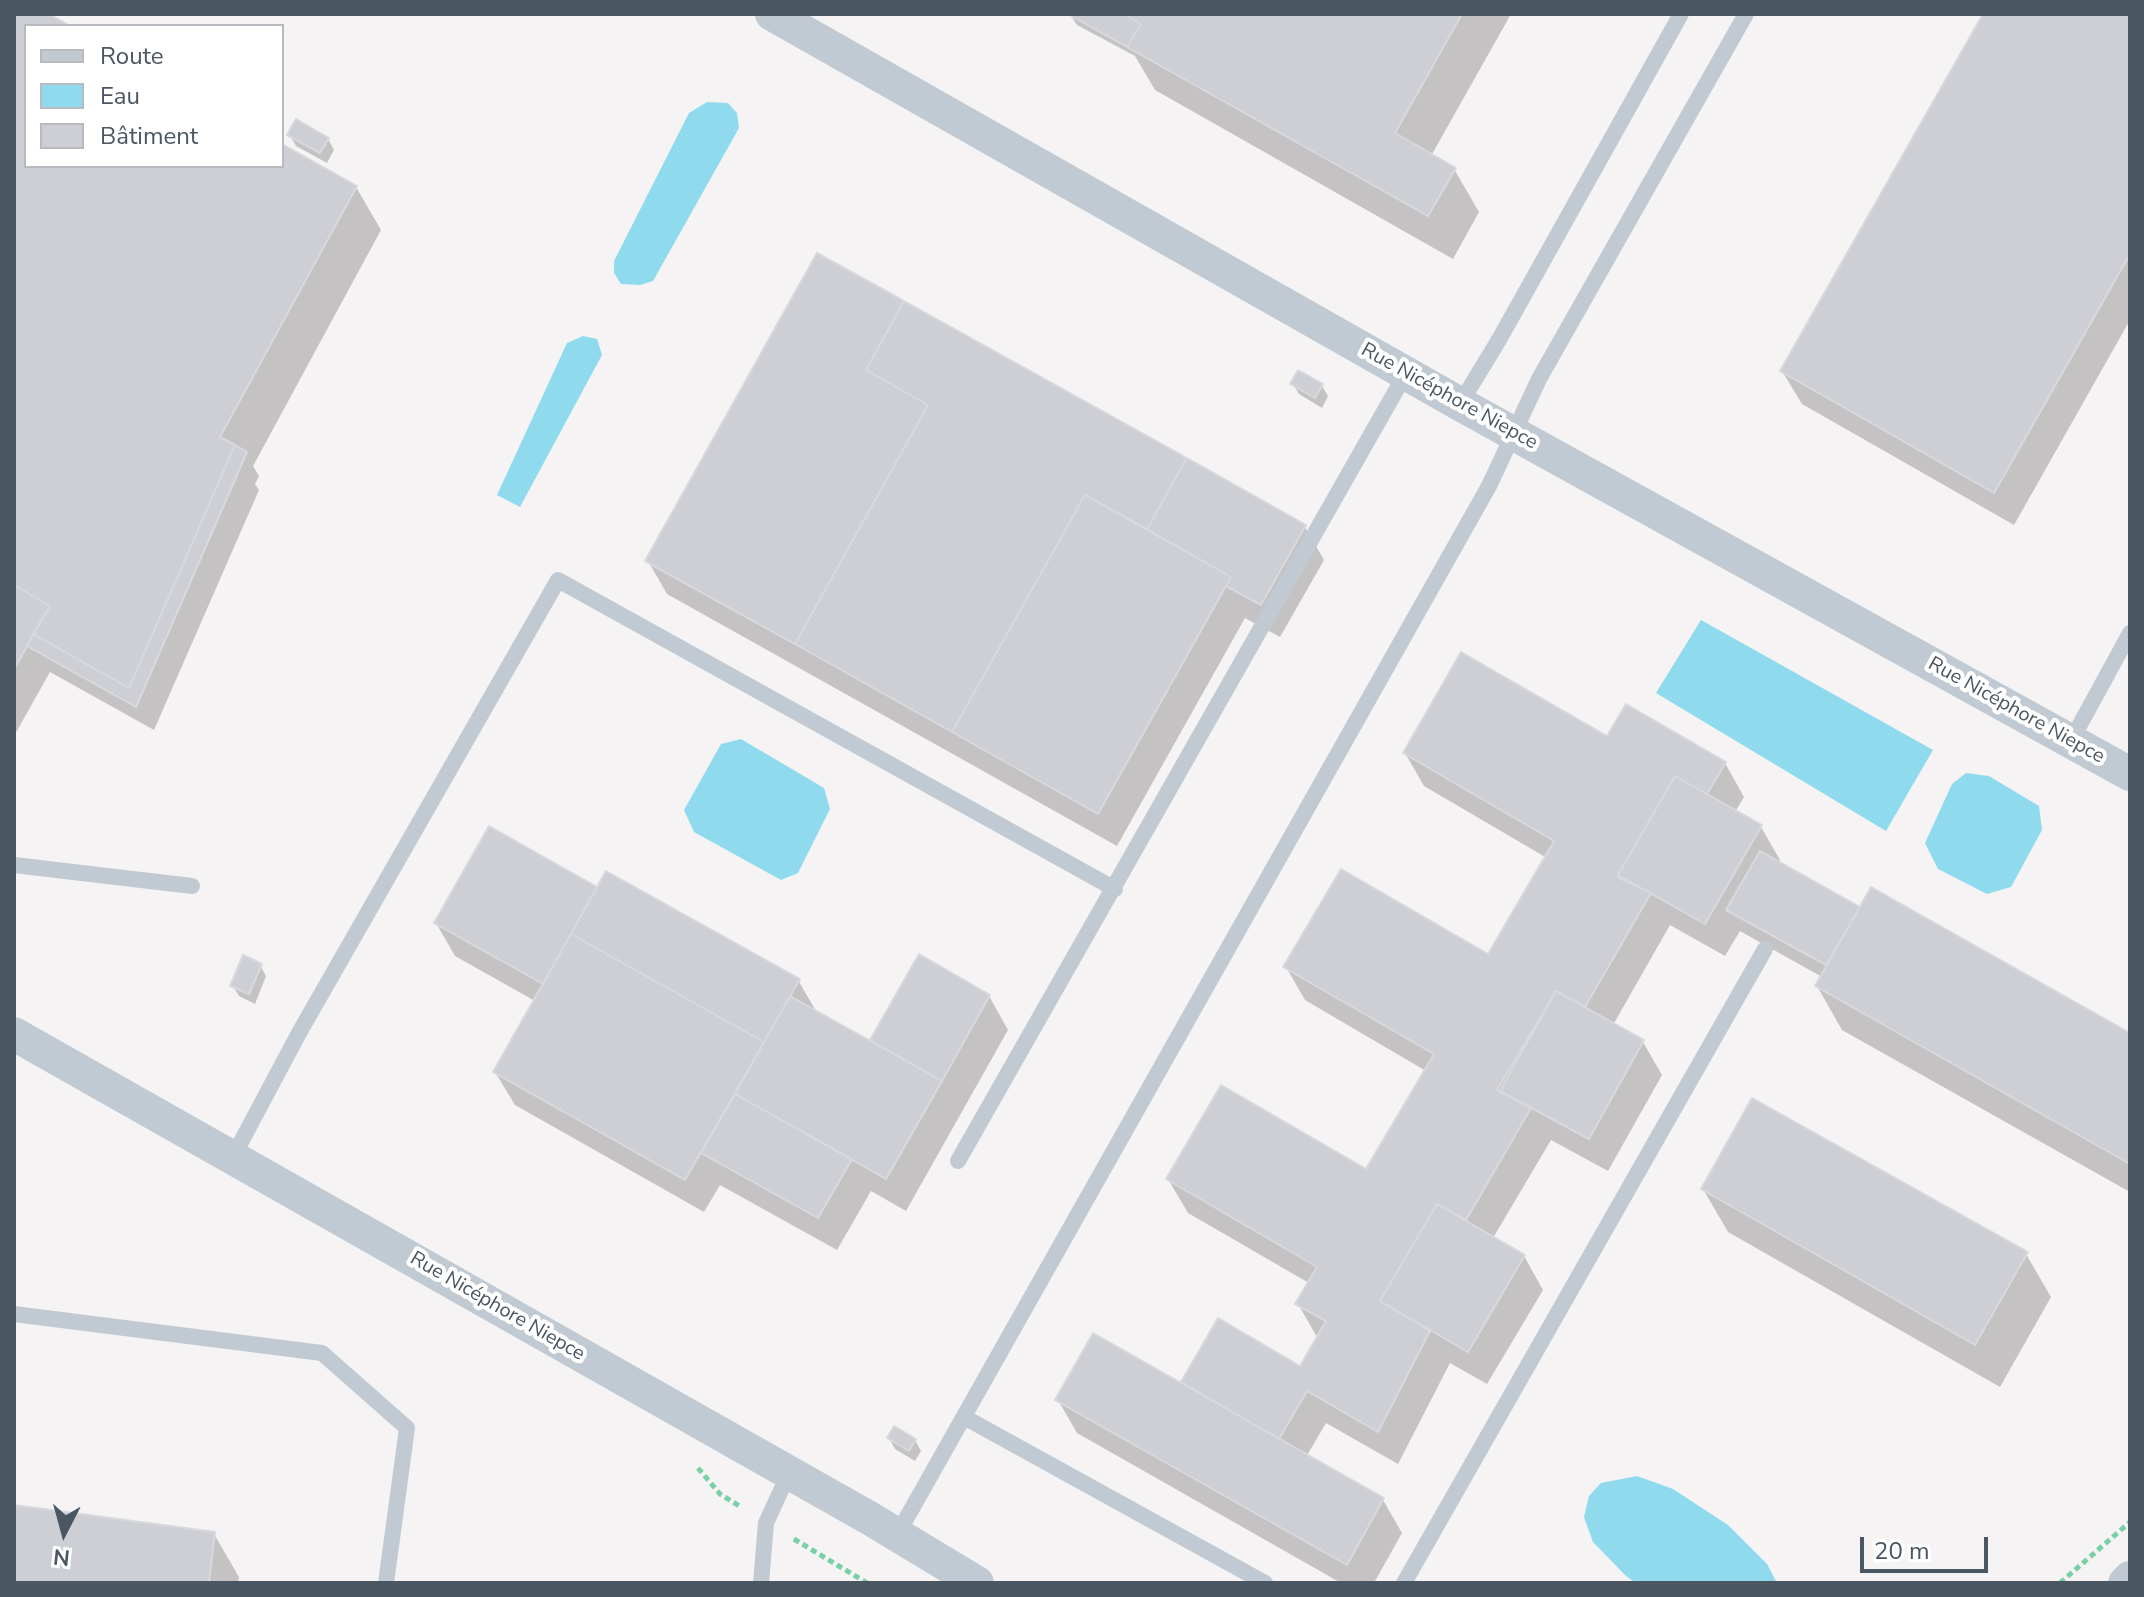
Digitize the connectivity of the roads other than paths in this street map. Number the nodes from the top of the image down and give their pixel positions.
1 (772, 14) edge
2 (1681, 14) edge
3 (1746, 14) edge
4 (1406, 373) junction
5 (1460, 404) junction
6 (1514, 433) junction
7 (2130, 633) edge
8 (2071, 741) junction
9 (2130, 774) edge
10 (14, 865) edge
11 (192, 886) dead end
12 (1115, 889) junction
13 (1765, 949) dead end
14 (14, 1034) edge
15 (233, 1157) junction
16 (958, 1161) dead end
17 (14, 1314) edge
18 (964, 1417) junction
19 (789, 1473) junction
20 (897, 1535) junction
21 (2130, 1578) edge
22 (386, 1583) edge
23 (761, 1583) edge
24 (977, 1583) edge
25 (1265, 1583) edge
26 (1404, 1583) edge
27 (2125, 1583) edge

1 - 4 street, Rue Nicéphore Niepce
2 - 5 lane
3 - 6 lane
4 - 5 street, Rue Nicéphore Niepce
4 - 12 lane
5 - 6 street, Rue Nicéphore Niepce
6 - 8 street, Rue Nicéphore Niepce
6 - 18 lane
7 - 8 lane
8 - 9 street, Rue Nicéphore Niepce
10 - 11 lane
12 - 15 lane
12 - 16 lane
13 - 26 lane
14 - 15 street, Rue Nicéphore Niepce
15 - 19 street, Rue Nicéphore Niepce
17 - 22 lane
18 - 20 lane
18 - 25 lane
19 - 20 street, Rue Nicéphore Niepce
19 - 23 lane
20 - 24 street, Rue Nicéphore Niepce
21 - 27 street

